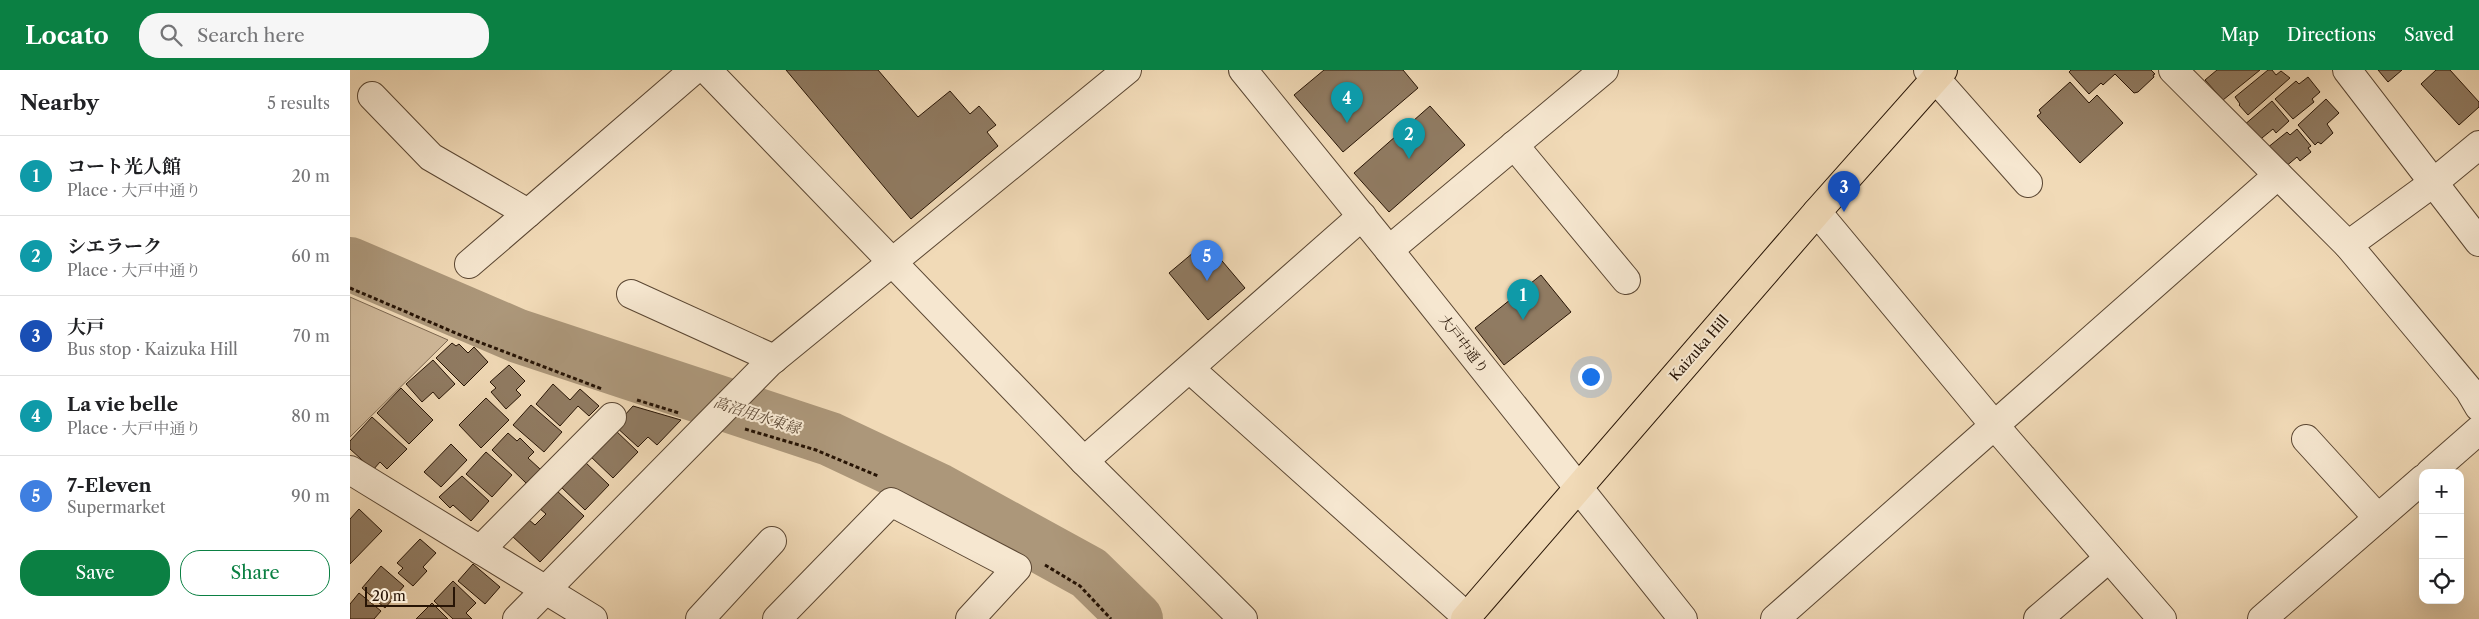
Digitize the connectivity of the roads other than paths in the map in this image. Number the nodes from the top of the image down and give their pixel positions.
1 (694, 70) edge
2 (707, 70) edge
3 (1126, 70) edge
4 (1243, 70) edge
5 (1604, 70) edge
6 (2173, 70) edge
7 (2347, 70) edge
8 (1935, 73) edge
9 (372, 96) dead end
10 (2479, 144) edge
11 (1514, 145) junction
12 (2278, 175) junction
13 (2432, 182) junction
14 (2028, 183) dead end
15 (1816, 212) junction
16 (528, 213) junction
17 (1362, 216) junction
18 (2479, 242) edge
19 (2348, 245) junction
20 (1390, 250) junction
21 (892, 261) junction
22 (469, 264) dead end
23 (1626, 280) dead end
24 (631, 294) dead end
25 (774, 358) junction
26 (1190, 369) junction
27 (2479, 407) edge
28 (612, 417) dead end
29 (1994, 426) junction
30 (2479, 430) edge
31 (2306, 439) dead end
32 (1084, 461) junction
33 (2435, 469) edge
34 (350, 470) edge
35 (2419, 482) edge
36 (1578, 488) junction
37 (2378, 518) junction
38 (772, 542) dead end
39 (480, 550) junction
40 (2108, 558) junction
41 (546, 590) junction
42 (1466, 618) edge
43 (517, 619) edge
44 (593, 619) edge
45 (700, 619) edge
46 (777, 619) edge
47 (970, 619) edge
48 (1243, 619) edge
49 (1683, 619) edge
50 (1775, 619) edge
51 (2038, 619) edge
52 (2162, 619) edge
53 (2262, 619) edge

1 - 16 street
2 - 21 street
3 - 21 street
4 - 17 street, 大戸中通り
5 - 11 street
6 - 12 street
7 - 13 street
8 - 14 street
8 - 15 main road, Kaizuka Hill
9 - 16 street
10 - 13 street
11 - 20 street
11 - 23 street
12 - 19 street
12 - 29 street
13 - 18 street
13 - 19 street
15 - 29 street
15 - 36 main road, Kaizuka Hill
16 - 22 street
17 - 20 street, 大戸中通り
17 - 26 street
19 - 27 street
20 - 36 street, 大戸中通り
21 - 25 street
21 - 32 street
24 - 25 street
25 - 41 street
26 - 32 street
26 - 42 street
28 - 39 street
29 - 40 street
29 - 50 street
30 - 33 street
31 - 37 street
32 - 48 street
34 - 39 street
35 - 37 street
36 - 42 main road, Kaizuka Hill
36 - 49 street, 大戸中通り
37 - 53 street
38 - 45 street
39 - 41 street
40 - 51 street
40 - 52 street
41 - 43 street
41 - 44 street
46 - 47 street

